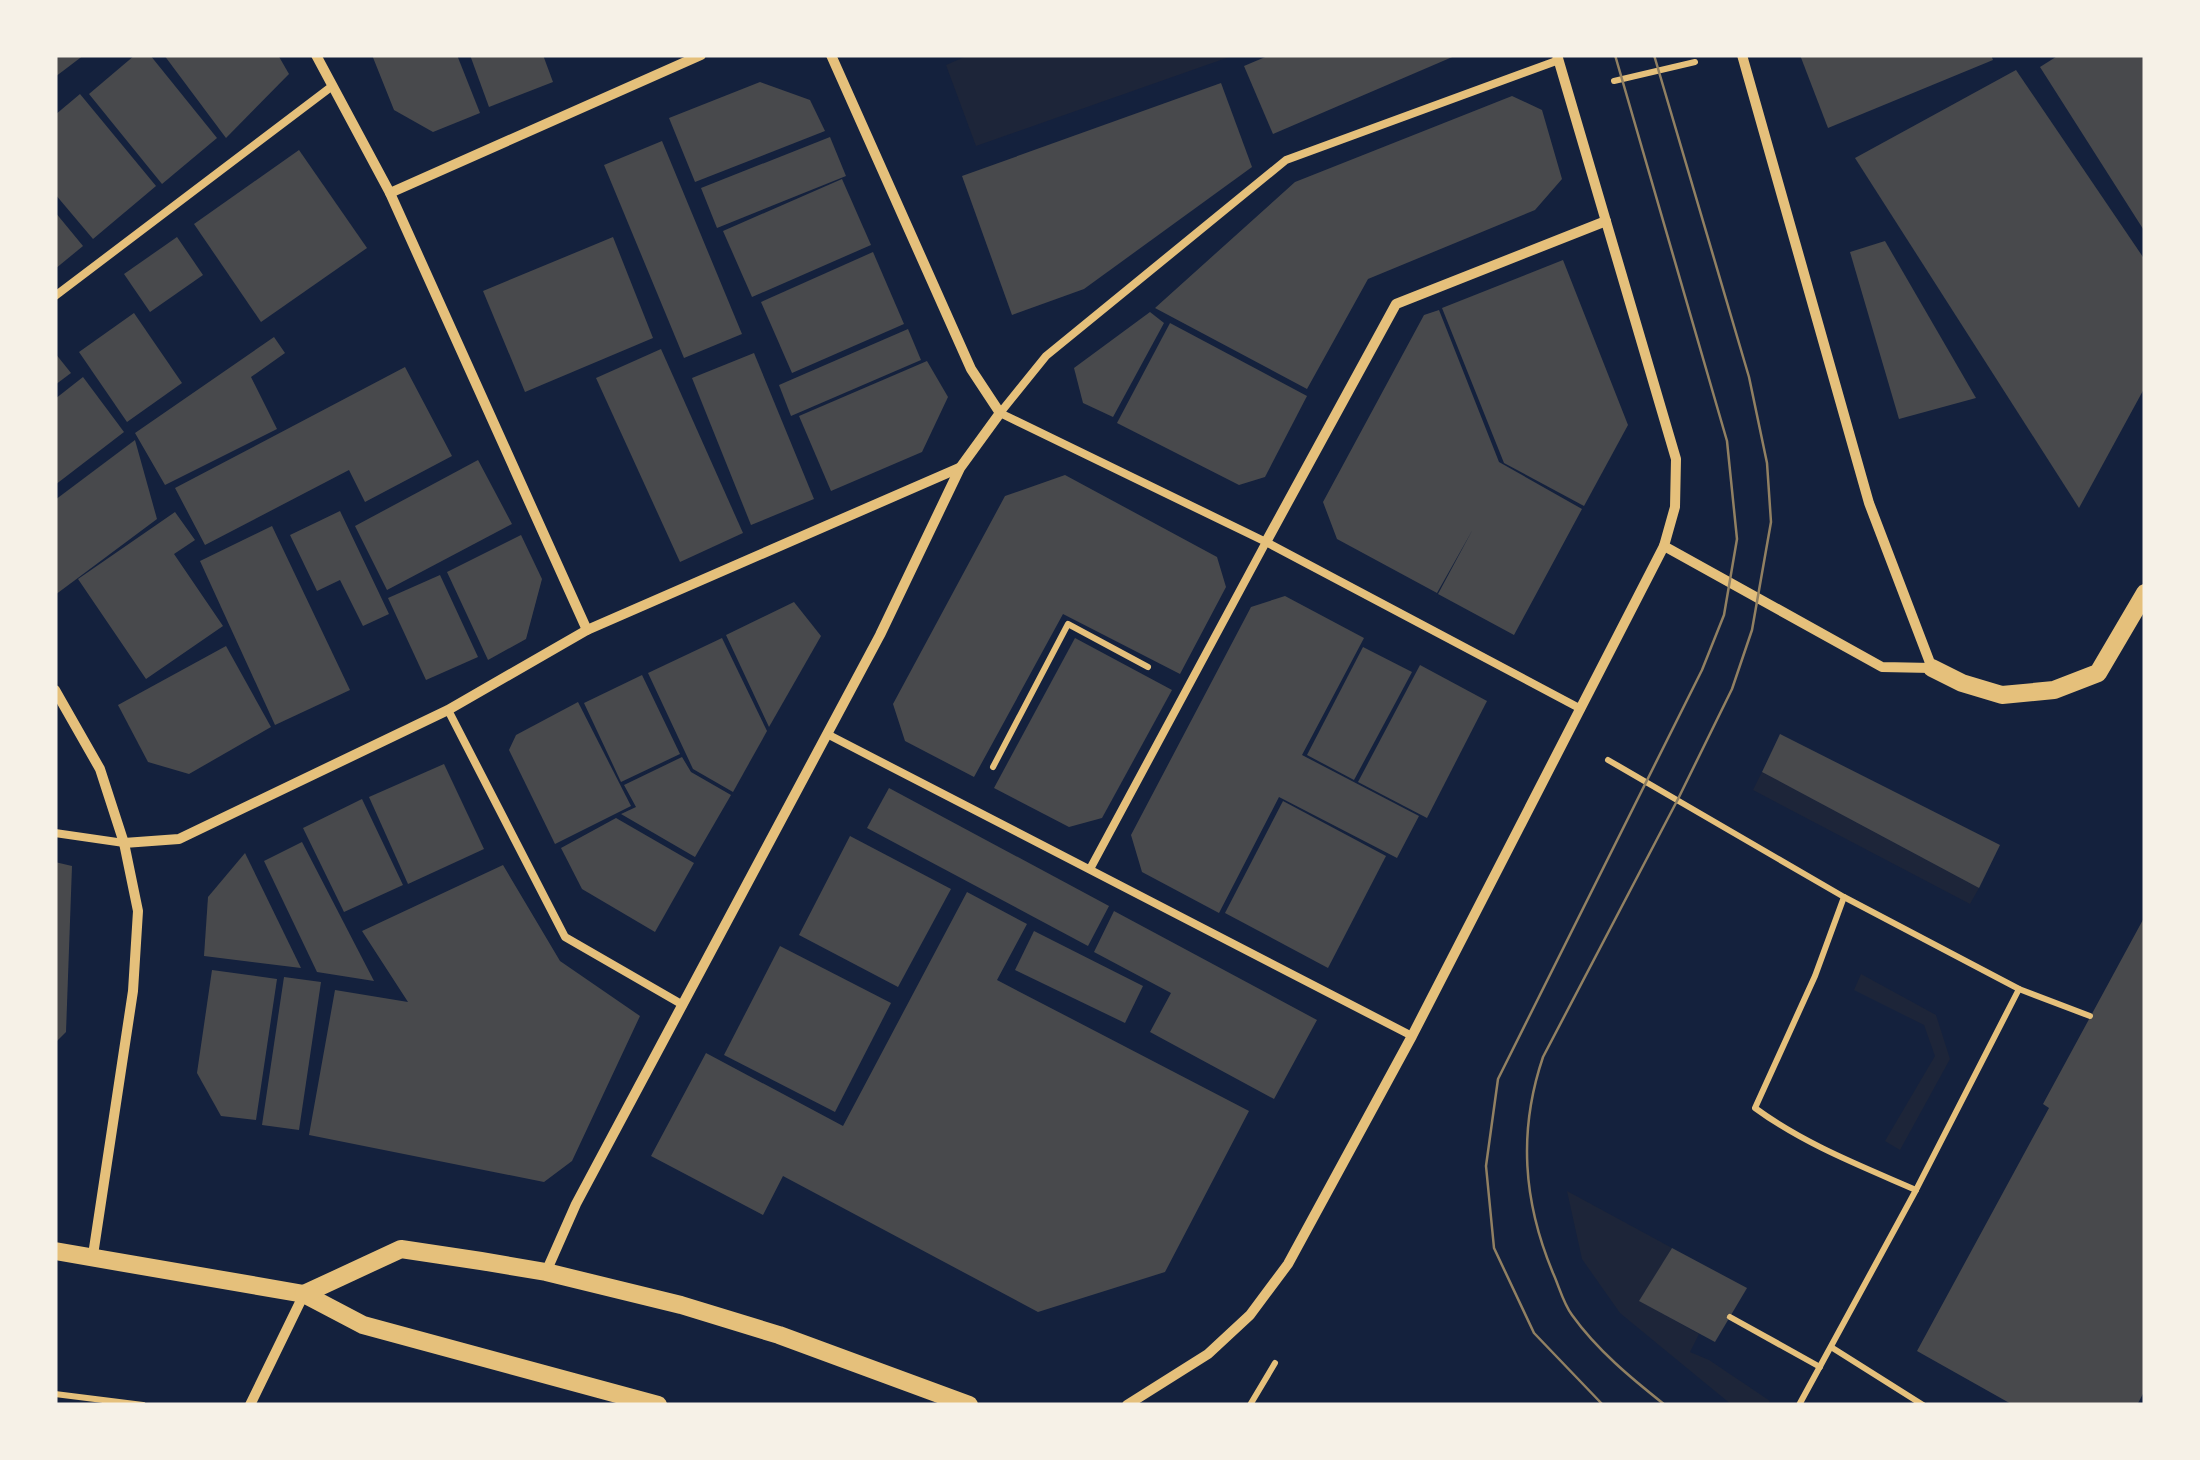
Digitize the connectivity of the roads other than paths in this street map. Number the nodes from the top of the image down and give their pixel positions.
1 (316, 55) edge
2 (701, 55) edge
3 (831, 55) edge
4 (1742, 55) edge
5 (1558, 58) edge
6 (331, 86) junction
7 (390, 193) junction
8 (1606, 221) junction
9 (55, 296) edge
10 (1000, 413) junction
11 (960, 468) junction
12 (1266, 542) junction
13 (1664, 546) junction
14 (2145, 593) edge
15 (587, 630) junction
16 (1932, 668) junction
17 (55, 690) edge
18 (448, 710) junction
19 (1582, 710) junction
20 (827, 734) junction
21 (55, 832) edge
22 (124, 843) junction
23 (1090, 869) junction
24 (683, 1004) junction
25 (1412, 1036) junction
26 (55, 1251) edge
27 (93, 1255) junction
28 (546, 1272) junction
29 (304, 1294) junction
30 (250, 1405) edge
31 (658, 1405) edge
32 (968, 1405) edge
33 (1127, 1405) edge

1 - 6 street
2 - 7 street
3 - 10 street
4 - 16 street
5 - 8 street
5 - 10 lane
6 - 7 street
6 - 9 lane
7 - 15 street
8 - 12 street
8 - 13 street
10 - 11 street
10 - 12 lane
11 - 15 street
11 - 20 street
12 - 19 lane
12 - 23 lane
13 - 16 street
13 - 19 street
14 - 16 street
15 - 18 street
17 - 22 street
18 - 22 street
18 - 24 lane
19 - 25 street
20 - 23 lane
20 - 24 street
21 - 22 lane
22 - 27 street
23 - 25 lane
24 - 28 street
25 - 33 street
26 - 27 street
27 - 29 street
28 - 29 street
28 - 32 street
29 - 30 street
29 - 31 street

